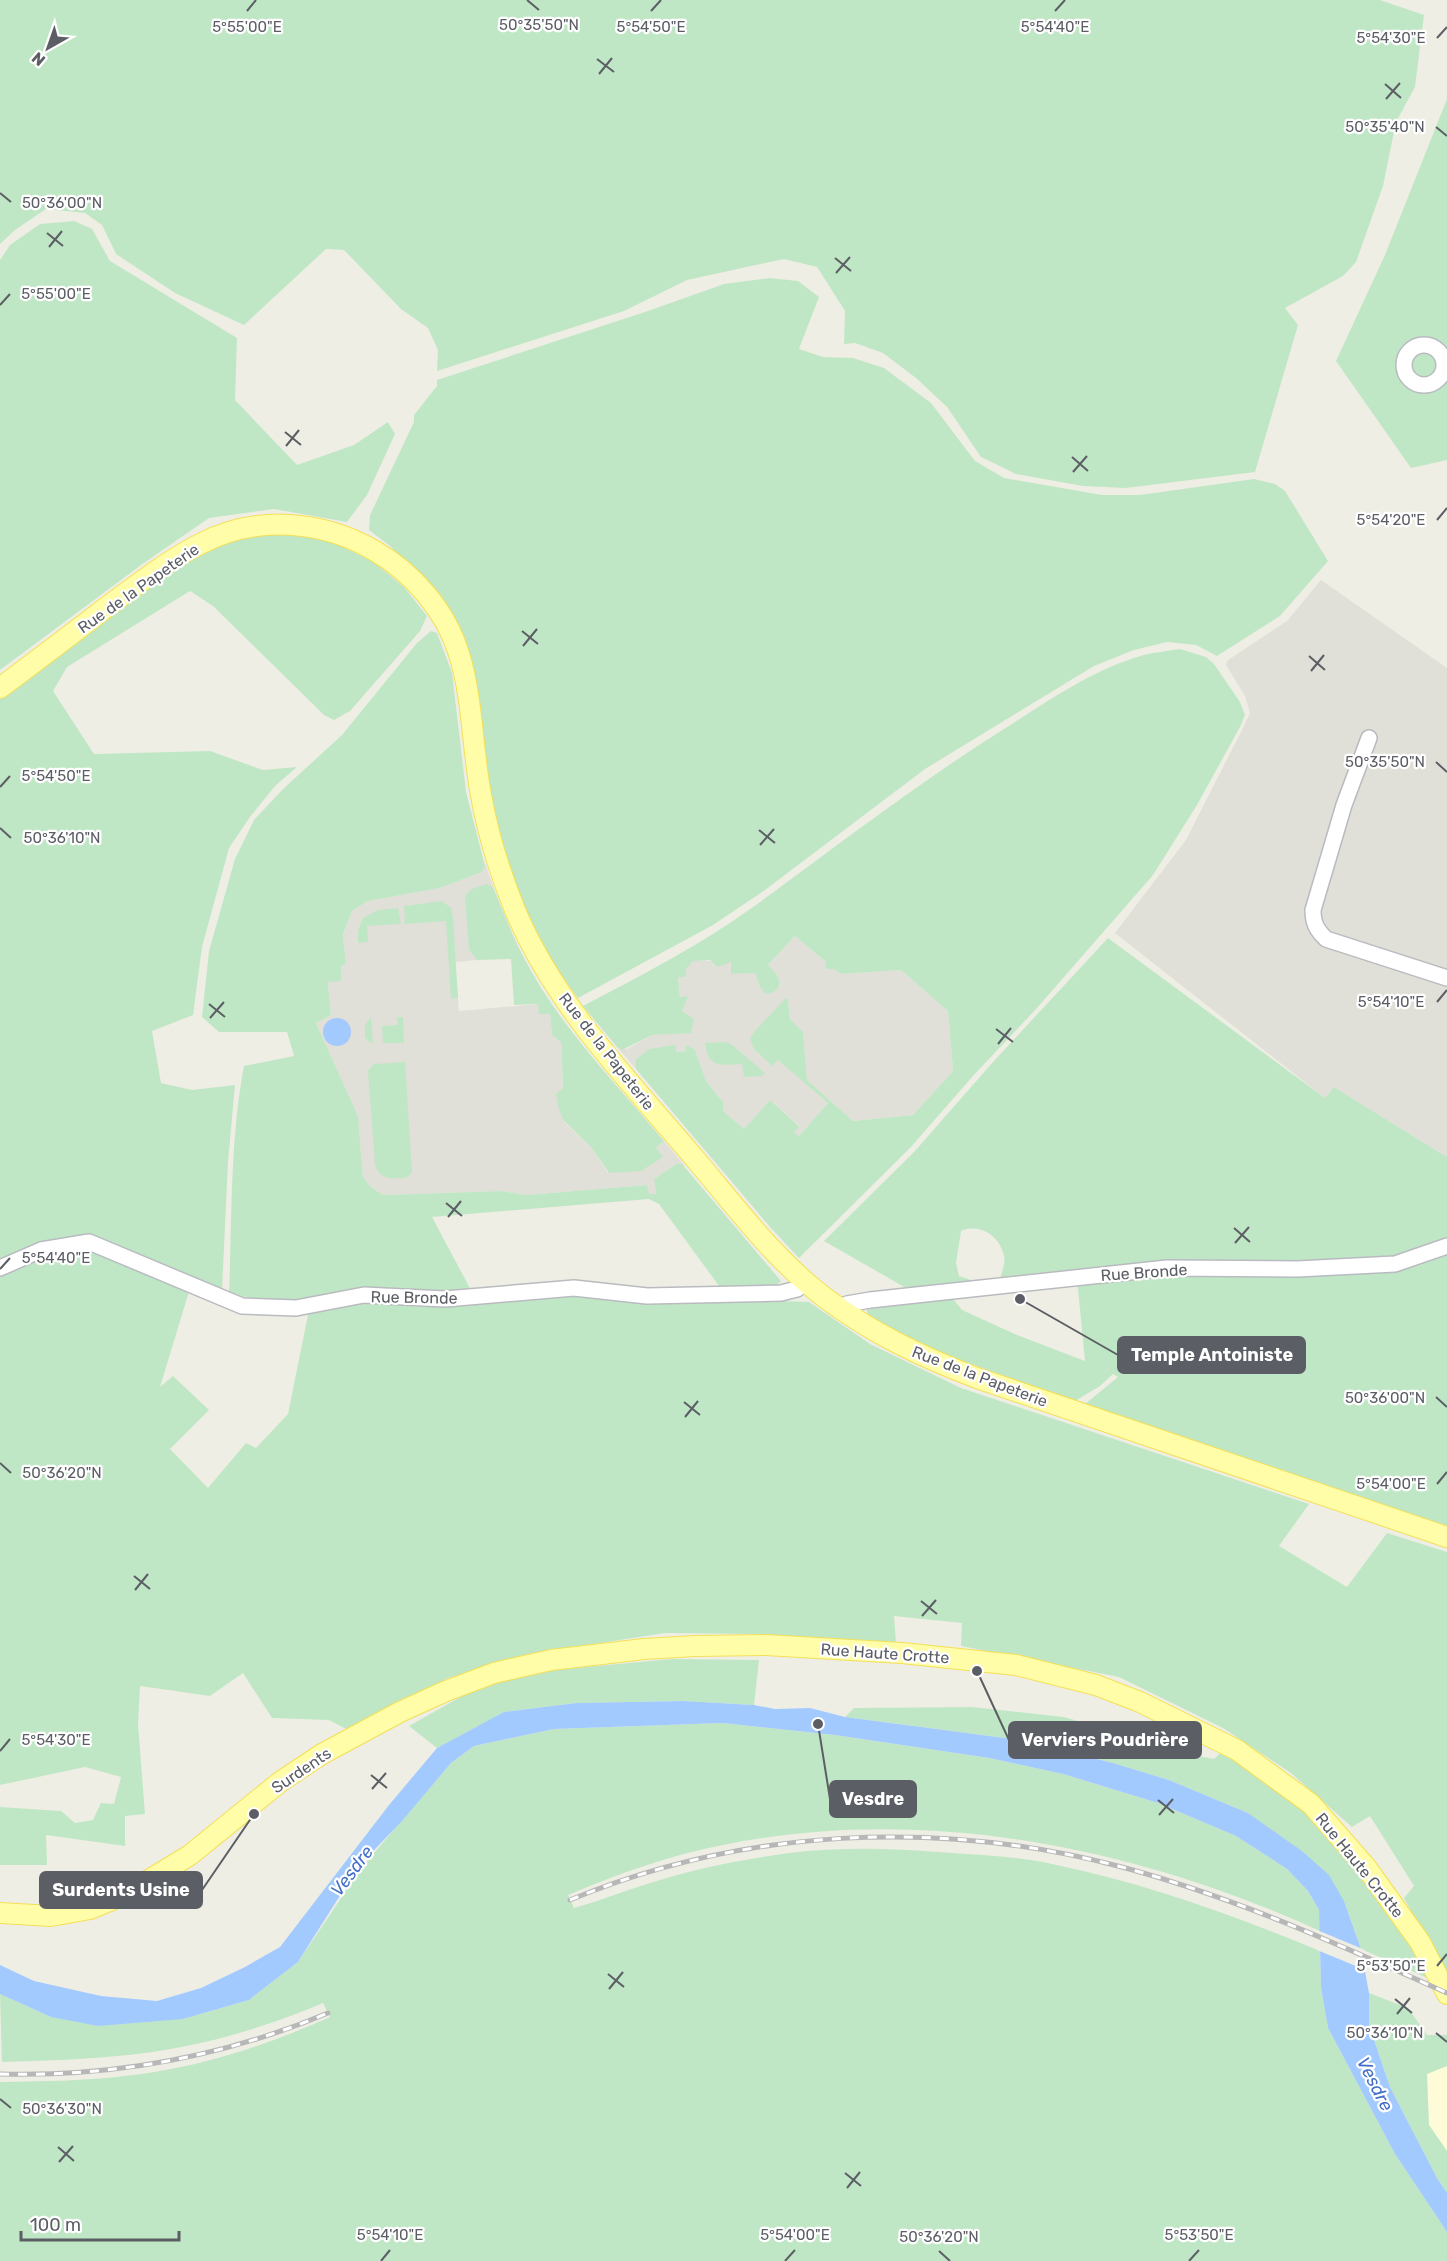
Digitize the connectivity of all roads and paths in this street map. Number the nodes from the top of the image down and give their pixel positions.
1 (0, 688) edge
2 (1369, 738) dead end
3 (1447, 978) edge
4 (1447, 1246) edge
5 (0, 1268) edge
6 (806, 1282) junction
7 (840, 1308) junction
8 (1447, 1537) edge
9 (446, 1691) joint
10 (0, 1913) edge
11 (1447, 1994) edge

1 - 6 main road, Rue de la Papeterie
2 - 3 street
4 - 7 street, Rue Bronde
5 - 6 street, Rue Bronde
6 - 7 main road, Rue de la Papeterie
7 - 8 main road, Rue de la Papeterie
9 - 10 main road, Surdents
9 - 11 main road, Rue Haute Crotte

